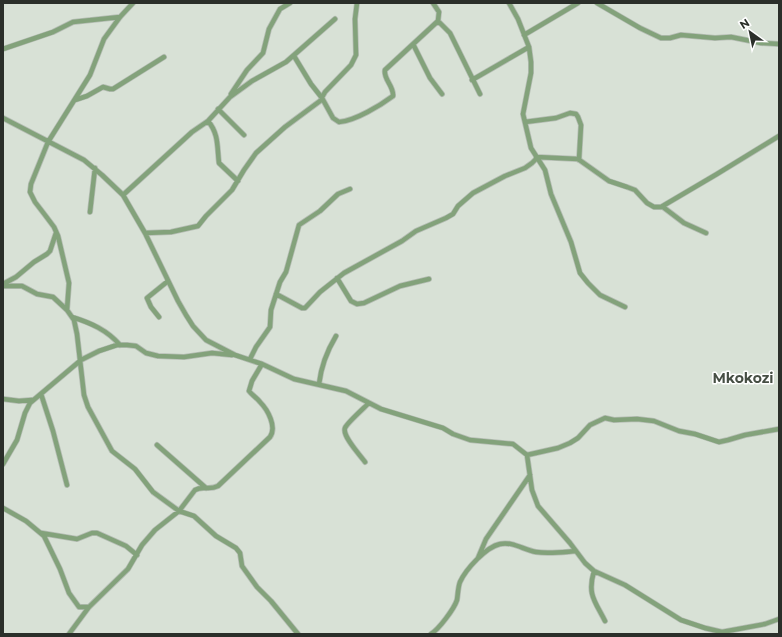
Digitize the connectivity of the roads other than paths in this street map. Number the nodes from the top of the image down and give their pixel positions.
1 (133, 3) edge
2 (290, 3) edge
3 (357, 3) edge
4 (433, 3) edge
5 (509, 3) edge
6 (578, 3) edge
7 (597, 3) edge
8 (120, 17) junction
9 (335, 19) dead end
10 (438, 22) junction
11 (524, 35) junction
12 (413, 44) junction
13 (779, 44) edge
14 (529, 47) junction
15 (3, 48) edge
16 (294, 56) junction
17 (164, 57) dead end
18 (472, 80) junction
19 (442, 94) dead end
20 (480, 94) dead end
21 (230, 97) junction
22 (322, 98) junction
23 (74, 100) junction
24 (218, 109) junction
25 (3, 118) edge
26 (208, 121) junction
27 (525, 122) junction
28 (244, 135) dead end
29 (779, 136) edge
30 (48, 142) junction
31 (536, 157) junction
32 (579, 160) junction
33 (94, 168) junction
34 (238, 181) junction
35 (350, 189) dead end
36 (123, 196) junction
37 (661, 207) junction
38 (90, 212) dead end
39 (56, 232) junction
40 (145, 233) junction
41 (706, 233) dead end
42 (337, 278) junction
43 (429, 279) dead end
44 (168, 281) junction
45 (3, 285) edge
46 (276, 294) junction
47 (625, 306) dead end
48 (67, 310) junction
49 (72, 317) junction
50 (159, 317) dead end
51 (336, 336) dead end
52 (120, 345) junction
53 (235, 355) junction
54 (250, 359) junction
55 (81, 360) junction
56 (262, 364) junction
57 (318, 384) junction
58 (41, 394) junction
59 (3, 399) edge
60 (32, 400) junction
61 (369, 403) junction
62 (779, 430) edge
63 (157, 445) dead end
64 (527, 455) junction
65 (365, 462) dead end
66 (3, 464) edge
67 (530, 476) junction
68 (67, 485) dead end
69 (206, 488) junction
70 (3, 508) edge
71 (179, 511) junction
72 (41, 533) junction
73 (576, 551) junction
74 (136, 555) junction
75 (477, 559) junction
76 (594, 571) junction
77 (88, 607) junction
78 (779, 619) edge
79 (605, 621) dead end
80 (69, 634) edge
81 (298, 634) edge
82 (431, 634) edge

1 - 8 street
2 - 21 street
3 - 22 street
4 - 10 street
5 - 11 street
6 - 11 street
7 - 13 street
8 - 15 street
8 - 23 street
9 - 16 street
10 - 12 street
10 - 18 street
11 - 14 street
12 - 19 street
12 - 22 street
14 - 18 street
14 - 27 street
16 - 21 street
16 - 22 street
17 - 23 street
18 - 20 street
21 - 24 street
22 - 34 street
23 - 30 street
24 - 26 street
24 - 28 street
25 - 30 street
26 - 34 street
26 - 36 street
27 - 31 street
27 - 32 street
29 - 37 street
30 - 33 street
30 - 39 street
31 - 32 street
31 - 42 street
31 - 47 street
32 - 37 street
33 - 36 street
33 - 38 street
34 - 40 street
35 - 46 street
36 - 40 street
37 - 41 street
39 - 45 street
39 - 48 street
40 - 44 street
42 - 43 street
42 - 46 street
44 - 50 street
44 - 53 street
45 - 48 street
46 - 54 street
48 - 49 street
49 - 52 street
49 - 55 street
51 - 57 street
52 - 53 street
52 - 55 street
53 - 54 street
54 - 56 street
55 - 58 street
55 - 71 street
56 - 57 street
56 - 69 street
57 - 61 street
58 - 60 street
58 - 68 street
59 - 60 street
60 - 66 street
61 - 64 street
61 - 65 street
62 - 64 street
63 - 69 street
64 - 67 street
67 - 73 street
67 - 75 street
69 - 71 street
70 - 72 street
71 - 74 street
71 - 81 street
72 - 74 street
72 - 77 street
73 - 75 street
73 - 76 street
74 - 77 street
75 - 82 street
76 - 78 street
76 - 79 street
77 - 80 street

